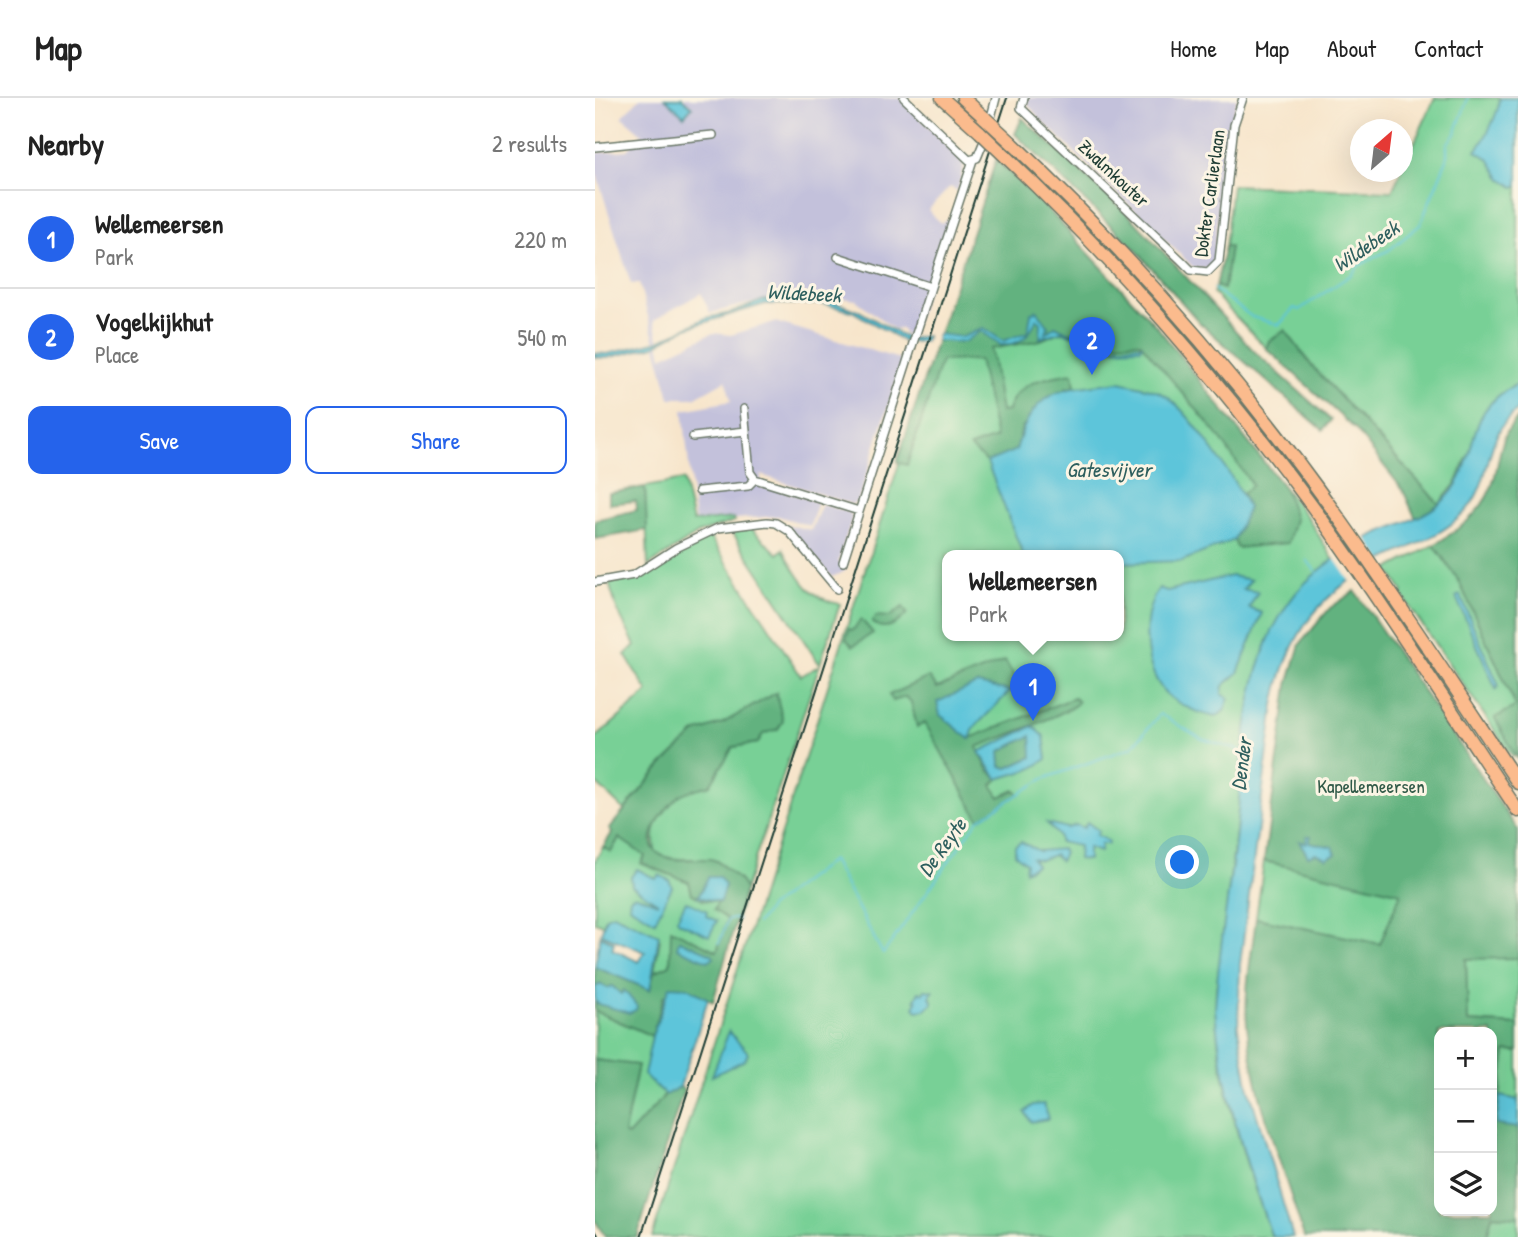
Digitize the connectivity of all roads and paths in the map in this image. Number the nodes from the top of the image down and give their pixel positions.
1 (904, 98) edge
2 (942, 98) edge
3 (963, 98) edge
4 (996, 98) edge
5 (1024, 98) edge
6 (1243, 98) edge
7 (713, 135) dead end
8 (595, 147) edge
9 (973, 160) junction
10 (838, 257) dead end
11 (1191, 270) joint
12 (931, 287) junction
13 (744, 409) dead end
14 (746, 431) junction
15 (693, 437) dead end
16 (755, 479) junction
17 (699, 491) dead end
18 (859, 511) junction
19 (843, 562) dead end
20 (595, 582) edge
21 (837, 589) dead end
22 (1518, 783) edge
23 (1518, 811) edge

1 - 9 street
2 - 23 highway, bridge
3 - 22 highway, bridge
4 - 9 street
5 - 11 street, Zwalmkouter
6 - 11 street, Dokter Carlierlaan
7 - 8 street
9 - 12 street
10 - 12 street
12 - 18 street
13 - 14 street
14 - 15 street
14 - 16 street
16 - 17 street
16 - 18 street
18 - 19 street
20 - 21 street

